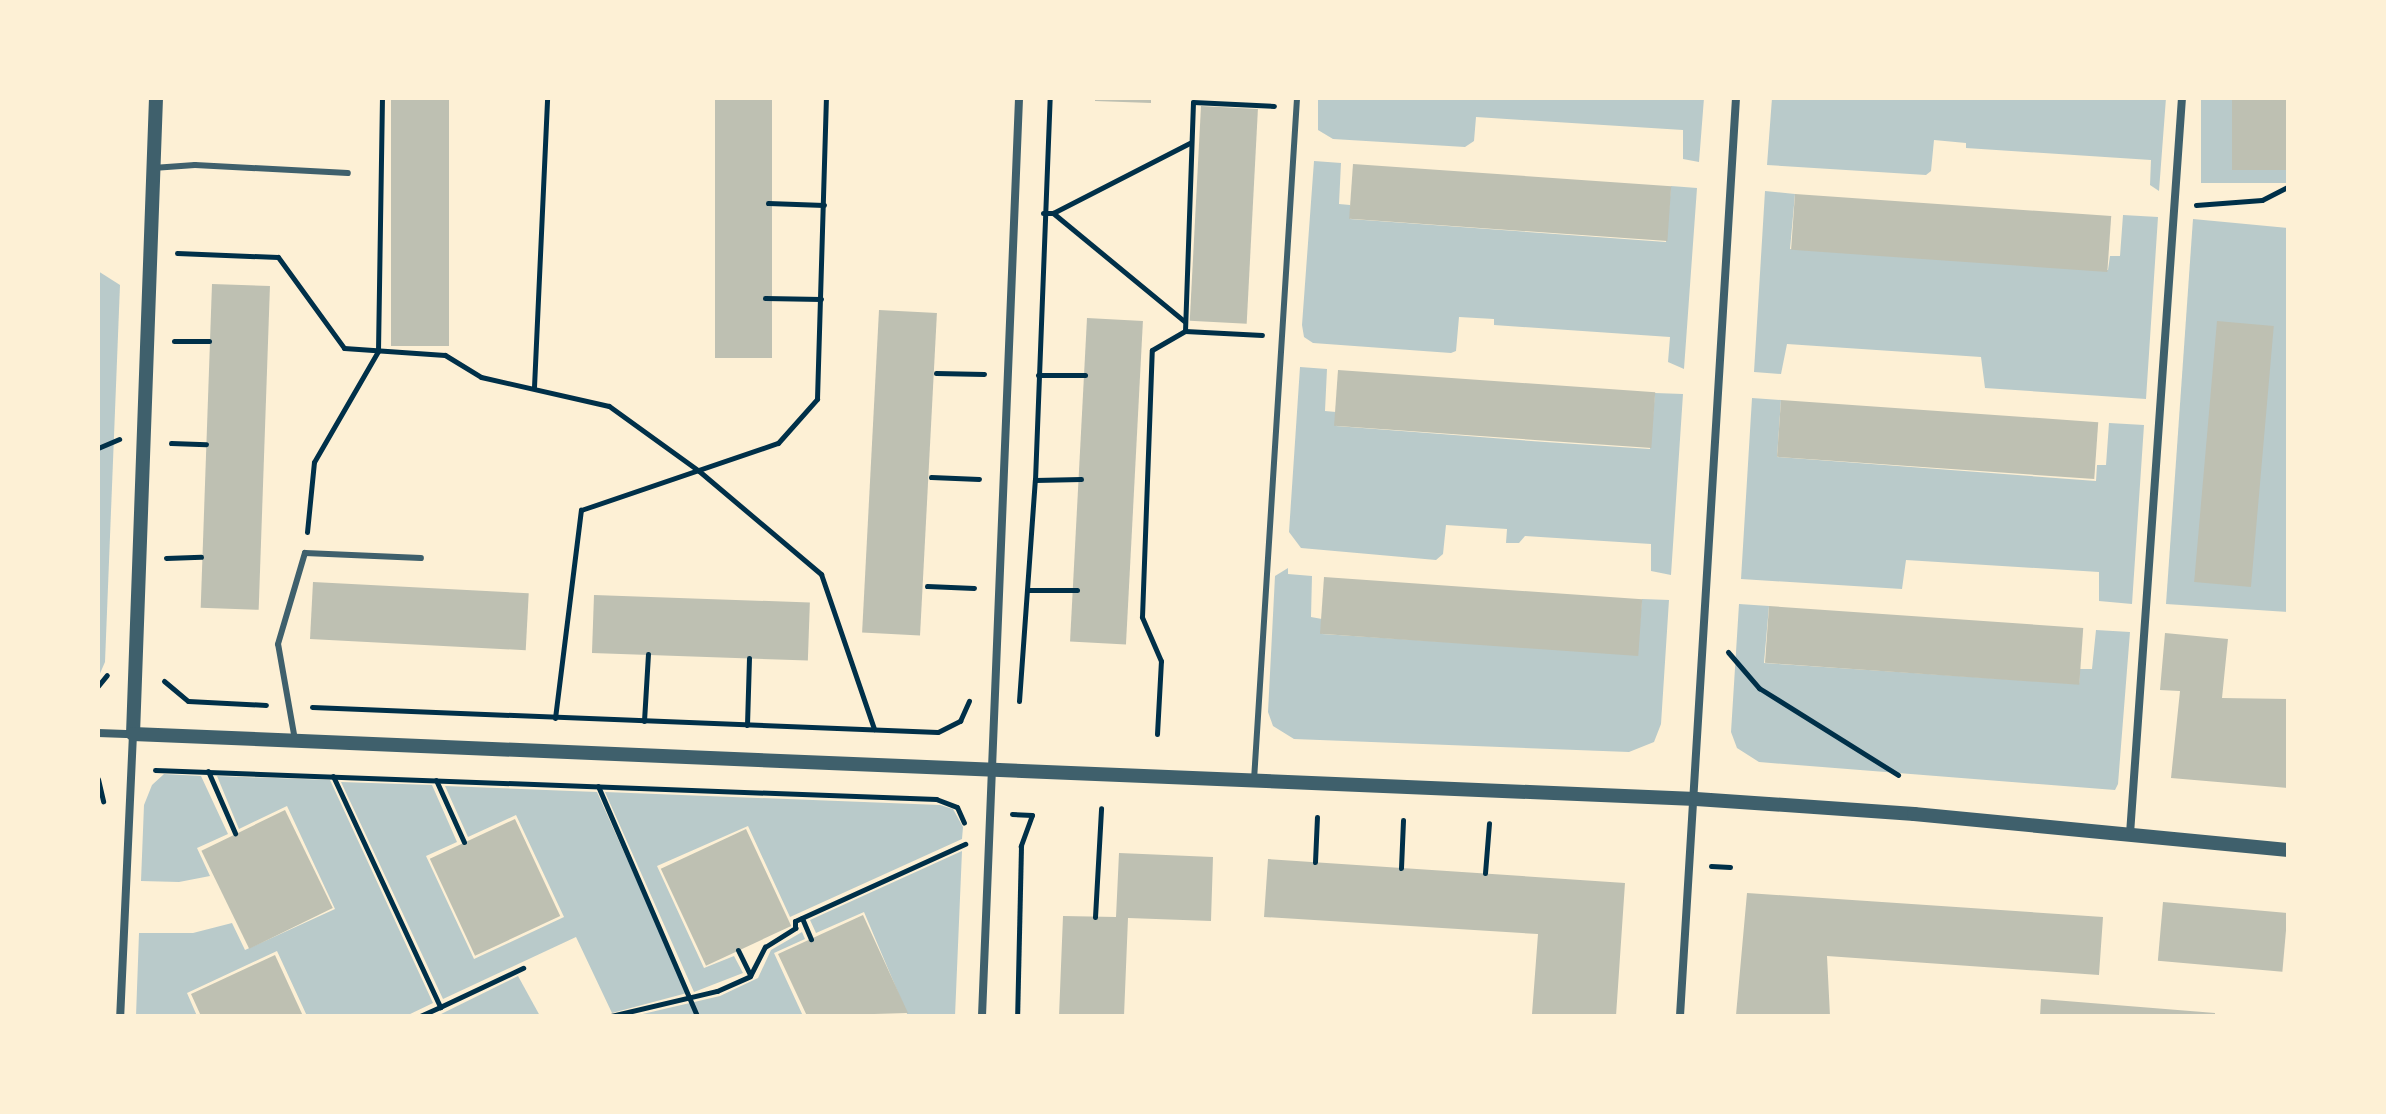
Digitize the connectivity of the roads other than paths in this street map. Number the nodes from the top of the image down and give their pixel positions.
1 (156, 98) edge
2 (1019, 98) edge
3 (1297, 98) edge
4 (1736, 98) edge
5 (2182, 98) edge
6 (153, 168) junction
7 (348, 173) dead end
8 (421, 558) dead end
9 (98, 733) edge
10 (133, 734) junction
11 (295, 741) junction
12 (990, 772) junction
13 (1254, 780) junction
14 (1696, 799) junction
15 (2130, 834) junction
16 (2288, 850) edge
17 (120, 1016) edge
18 (982, 1016) edge
19 (1680, 1016) edge

1 - 6 street
2 - 12 street
3 - 13 lane
4 - 14 street
5 - 15 street
6 - 7 lane
6 - 10 street
8 - 11 lane
9 - 10 street
10 - 11 street
10 - 17 street
11 - 12 street
12 - 13 street
12 - 18 street
13 - 14 street
14 - 15 street
14 - 19 street
15 - 16 street

